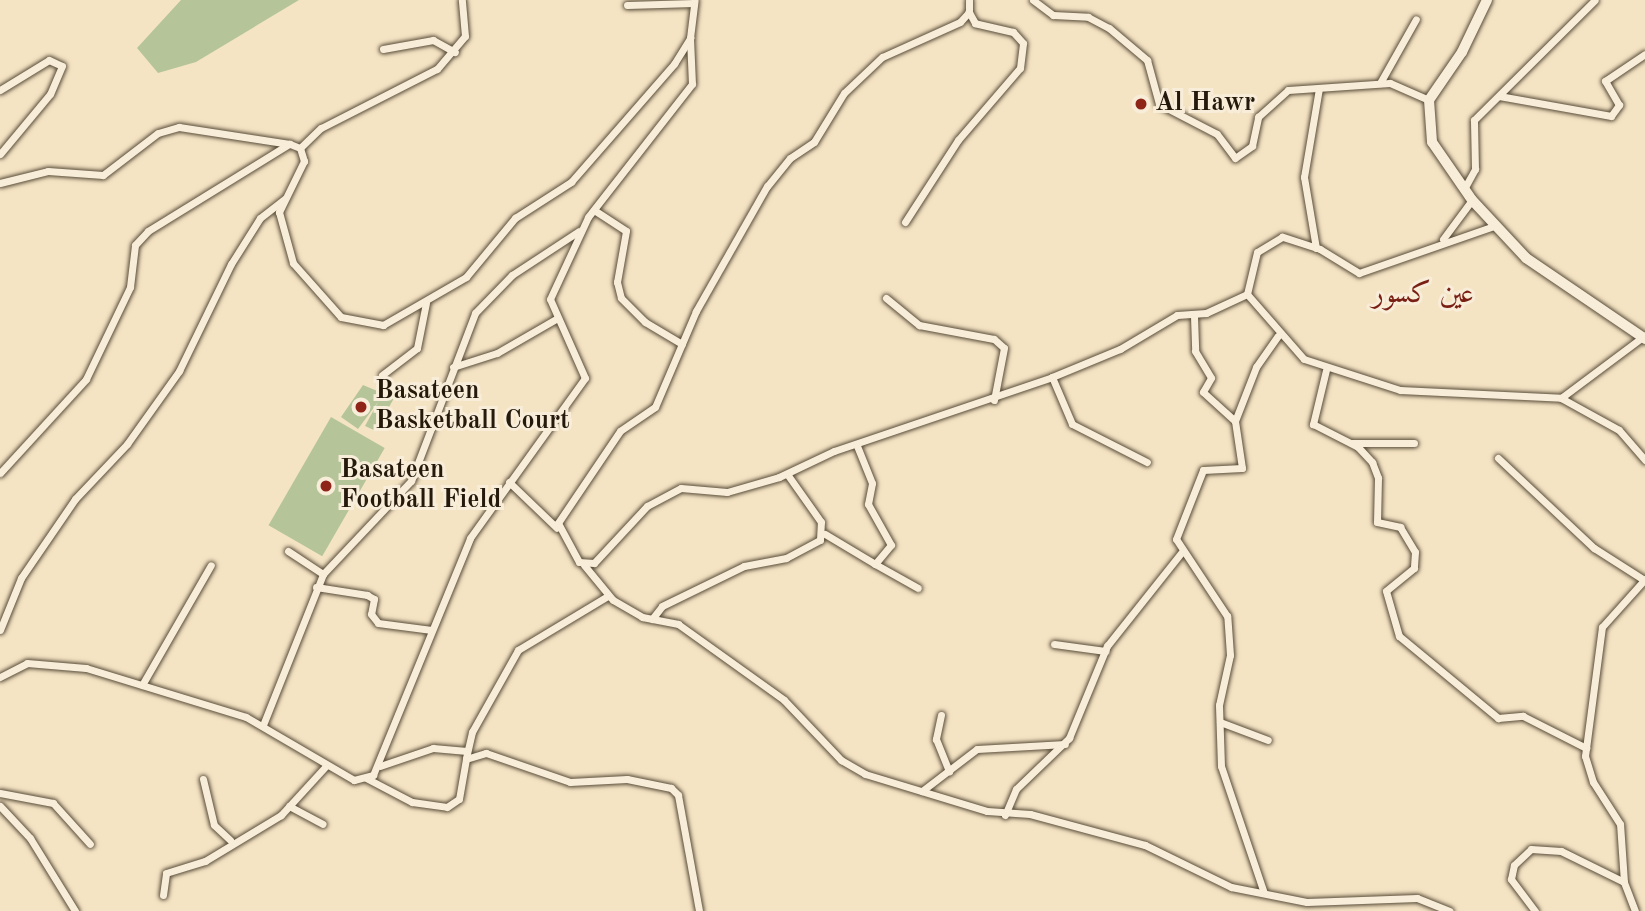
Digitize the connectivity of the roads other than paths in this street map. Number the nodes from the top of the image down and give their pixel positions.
1 (462, 0) edge
2 (969, 0) edge
3 (1033, 0) edge
4 (1487, 0) edge
5 (1595, 0) edge
6 (694, 1) edge
7 (627, 5) dead end
8 (970, 12) junction
9 (1416, 19) dead end
10 (690, 38) junction
11 (383, 49) dead end
12 (455, 52) junction
13 (1645, 54) edge
14 (1380, 83) junction
15 (1319, 88) junction
16 (0, 90) edge
17 (1499, 96) junction
18 (1429, 100) junction
19 (290, 144) junction
20 (300, 148) junction
21 (0, 154) edge
22 (0, 183) edge
23 (1464, 189) junction
24 (284, 199) junction
25 (1472, 200) junction
26 (594, 211) junction
27 (905, 222) dead end
28 (1494, 226) junction
29 (581, 230) junction
30 (1443, 240) junction
31 (1316, 248) junction
32 (1247, 294) junction
33 (886, 298) dead end
34 (426, 303) junction
35 (1194, 316) junction
36 (556, 319) junction
37 (1278, 336) junction
38 (1644, 337) edge
39 (682, 344) junction
40 (453, 367) junction
41 (1326, 370) junction
42 (382, 375) dead end
43 (1052, 377) junction
44 (1561, 398) junction
45 (994, 400) junction
46 (1235, 421) junction
47 (1352, 443) junction
48 (1414, 443) dead end
49 (857, 446) junction
50 (1498, 458) dead end
51 (1645, 460) edge
52 (1147, 463) dead end
53 (0, 472) edge
54 (786, 474) junction
55 (509, 482) junction
56 (557, 528) junction
57 (825, 534) junction
58 (288, 551) dead end
59 (1181, 553) junction
60 (875, 564) junction
61 (211, 565) dead end
62 (583, 565) junction
63 (323, 574) junction
64 (1645, 579) edge
65 (316, 587) junction
66 (918, 588) dead end
67 (608, 596) junction
68 (652, 619) junction
69 (0, 630) edge
70 (432, 630) junction
71 (1054, 644) dead end
72 (1105, 651) junction
73 (0, 677) edge
74 (142, 685) junction
75 (941, 715) dead end
76 (1220, 722) junction
77 (263, 725) junction
78 (1268, 740) dead end
79 (1065, 744) junction
80 (1586, 748) junction
81 (466, 755) junction
82 (325, 766) junction
83 (380, 766) junction
84 (949, 772) junction
85 (366, 778) junction
86 (203, 779) dead end
87 (922, 791) junction
88 (0, 793) edge
89 (0, 806) edge
90 (289, 806) junction
91 (1005, 815) junction
92 (323, 824) dead end
93 (230, 840) junction
94 (90, 844) dead end
95 (1624, 882) junction
96 (1264, 893) junction
97 (163, 895) dead end
98 (75, 911) edge
99 (699, 911) edge
100 (1450, 911) edge
101 (1535, 911) edge
102 (1635, 911) edge

1 - 12 street
2 - 8 street
3 - 15 street
4 - 18 main road
5 - 17 street
6 - 7 street
6 - 10 street
8 - 27 street
8 - 39 street
9 - 14 street
10 - 26 street
10 - 34 street
11 - 12 street
12 - 20 street
13 - 17 street
14 - 15 street
14 - 18 street
15 - 31 street
16 - 21 street
17 - 23 street
18 - 23 main road
19 - 20 street
19 - 22 street
19 - 53 street
20 - 24 street
23 - 25 main road
24 - 34 street
24 - 69 street
25 - 28 main road
25 - 30 street
26 - 29 street
26 - 39 street
28 - 30 street
28 - 38 main road
29 - 36 street
29 - 40 street
30 - 31 street
31 - 32 street
32 - 35 street
32 - 37 street
33 - 45 street
34 - 42 street
35 - 43 street
35 - 46 street
36 - 40 street
36 - 55 street
37 - 41 street
37 - 46 street
38 - 44 street
39 - 56 street
40 - 63 street
41 - 44 street
41 - 47 street
43 - 45 street
43 - 52 street
44 - 51 street
45 - 49 street
46 - 59 street
47 - 48 street
47 - 80 street
49 - 54 street
49 - 60 street
50 - 64 street
54 - 57 street
54 - 62 street
55 - 56 street
55 - 70 street
56 - 62 street
57 - 60 street
57 - 68 street
58 - 63 street
59 - 72 street
59 - 76 street
60 - 66 street
61 - 74 street
62 - 67 street
63 - 65 street
64 - 80 street
65 - 70 street
65 - 77 street
67 - 68 street
67 - 81 street
68 - 87 street
70 - 83 street
71 - 72 street
72 - 79 street
73 - 74 street
74 - 77 street
75 - 84 street
76 - 78 street
76 - 96 street
77 - 82 street
79 - 84 street
79 - 91 street
80 - 95 street
81 - 83 street
81 - 85 street
81 - 99 street
82 - 85 street
82 - 90 street
83 - 85 street
84 - 87 street
86 - 93 street
87 - 91 street
88 - 94 street
89 - 98 street
90 - 92 street
90 - 93 street
91 - 96 street
93 - 97 street
95 - 101 street
95 - 102 street
96 - 100 street

